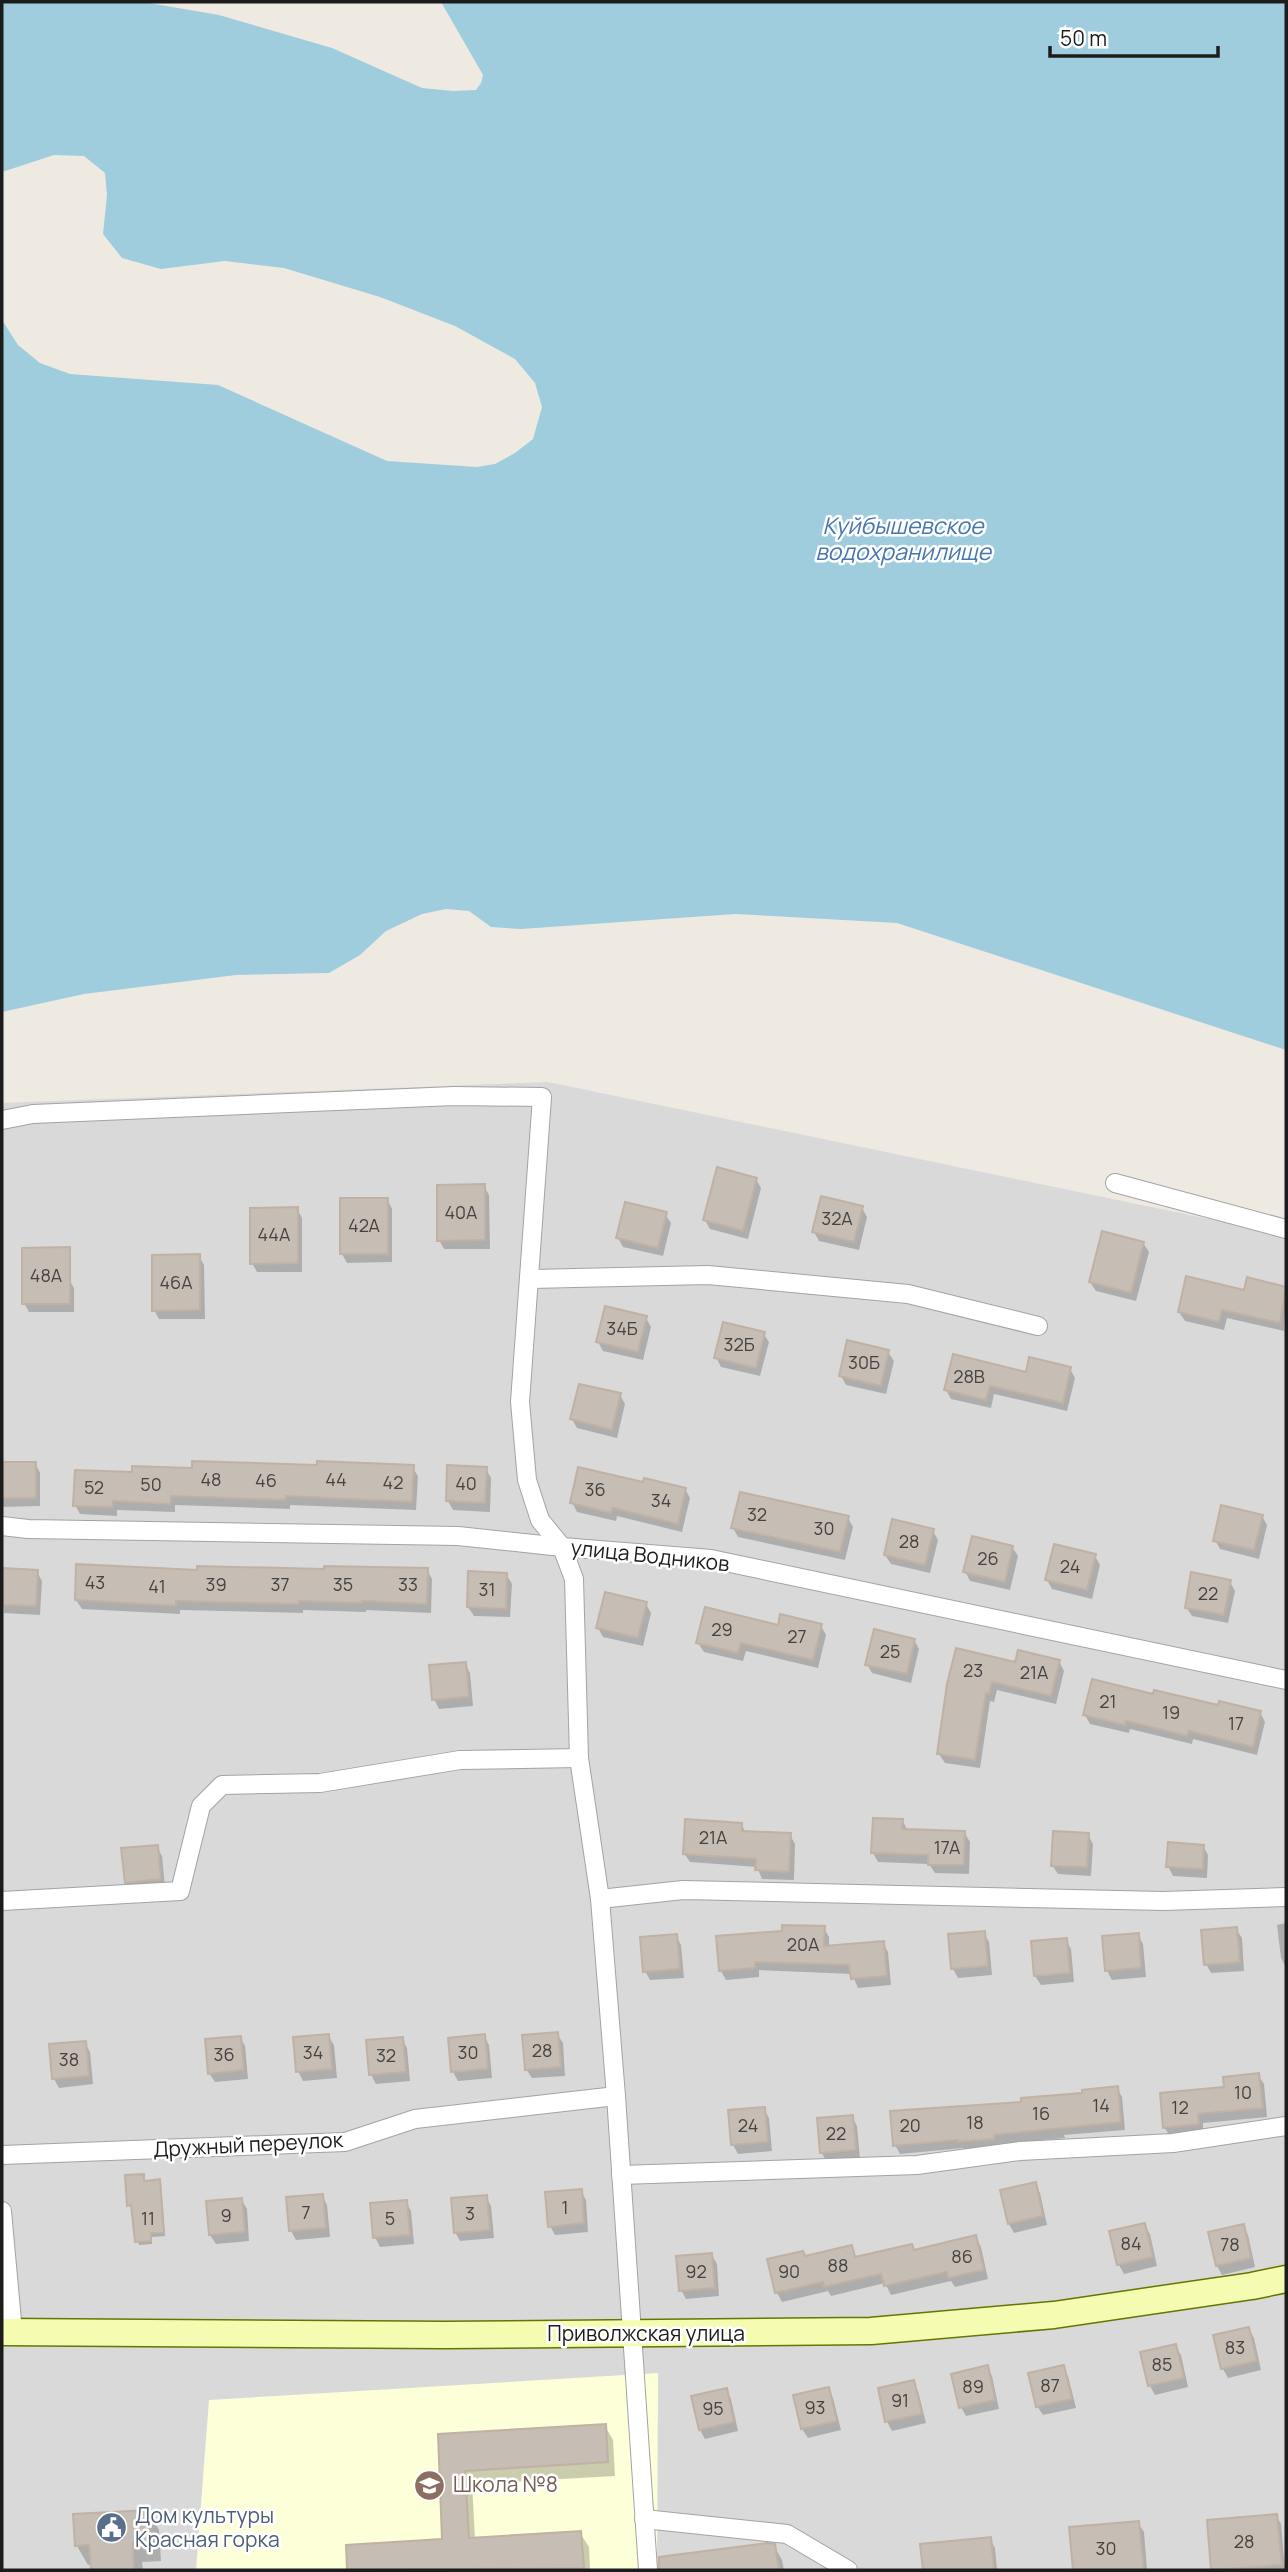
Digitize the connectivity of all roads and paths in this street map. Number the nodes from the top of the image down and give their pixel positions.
1 (2, 1120) edge
2 (1115, 1183) dead end
3 (1286, 1229) edge
4 (531, 1279) junction
5 (1038, 1326) dead end
6 (2, 1526) edge
7 (562, 1548) junction
8 (1286, 1680) edge
9 (579, 1758) junction
10 (1286, 1897) edge
11 (600, 1899) junction
12 (2, 1901) edge
13 (617, 2096) junction
14 (1286, 2126) edge
15 (2, 2155) edge
16 (621, 2175) junction
17 (2, 2211) edge
18 (1286, 2279) edge
19 (7, 2332) edge
20 (632, 2334) junction
21 (644, 2519) junction
22 (648, 2570) edge
23 (848, 2570) edge

1 - 4 street
2 - 3 street
4 - 5 street
4 - 7 street
6 - 7 street, улица Водников
7 - 8 street, улица Водников
7 - 9 street
9 - 11 street
9 - 12 street
10 - 11 street
11 - 13 street
13 - 15 street, Дружный переулок
13 - 16 street
14 - 16 street
16 - 20 street
17 - 19 street
18 - 20 main road, Приволжская улица
19 - 20 main road, Приволжская улица
20 - 21 street
21 - 22 street
21 - 23 street

